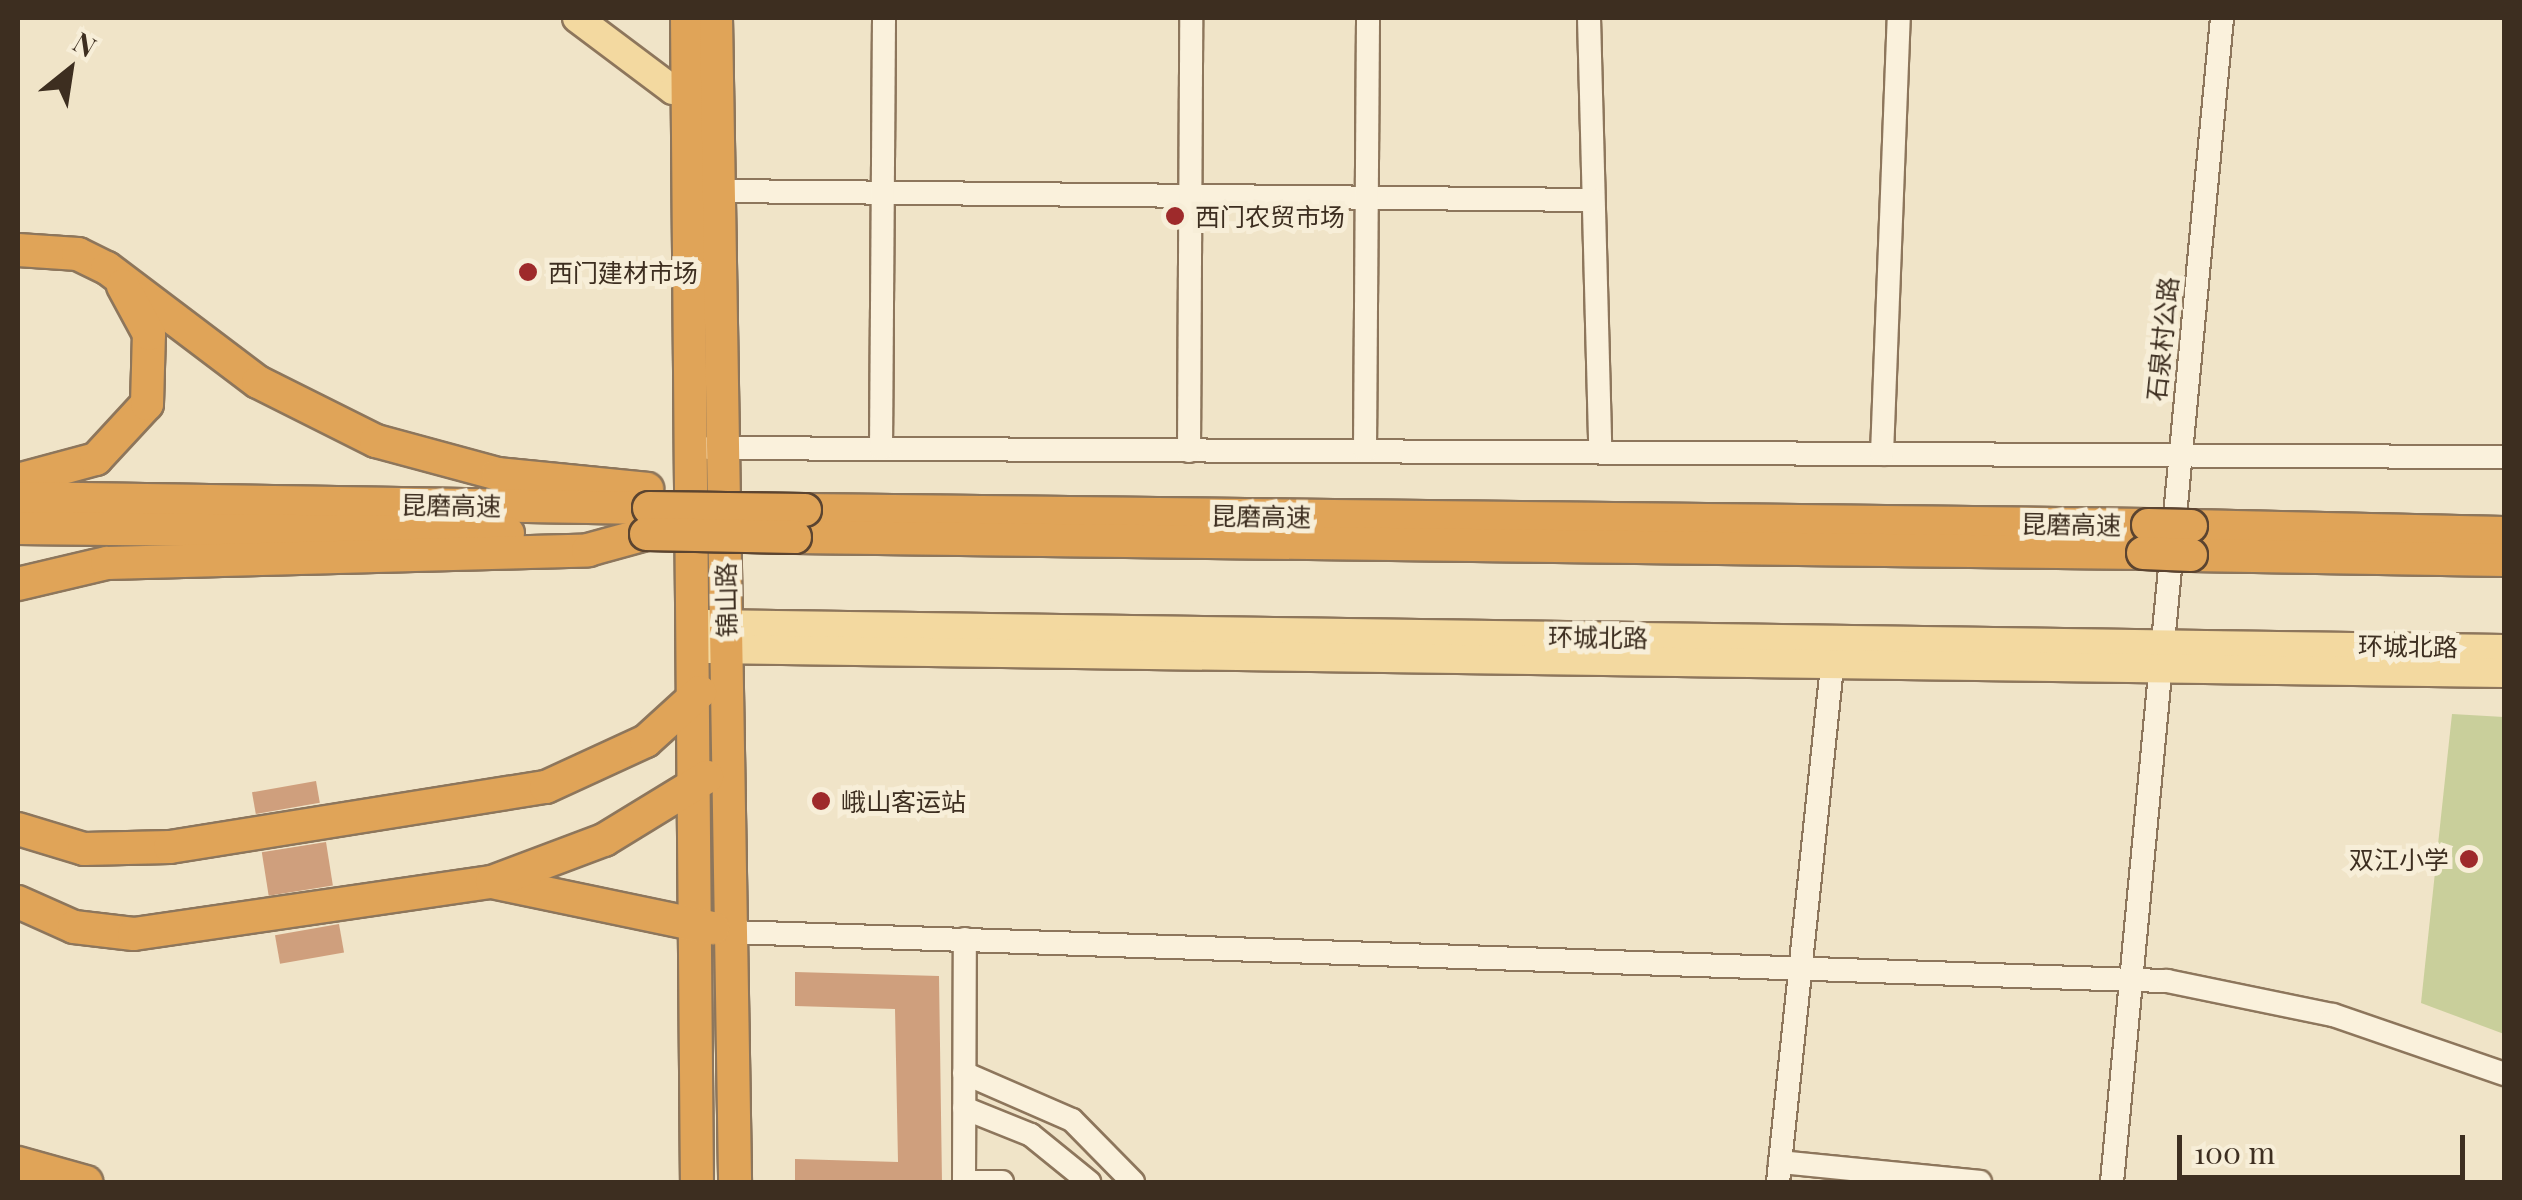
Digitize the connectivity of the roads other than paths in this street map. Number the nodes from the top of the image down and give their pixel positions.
1 (576, 18) edge
2 (687, 18) edge
3 (716, 18) edge
4 (884, 18) edge
5 (1191, 18) edge
6 (1368, 18) edge
7 (1589, 18) edge
8 (1899, 18) edge
9 (2222, 18) edge
10 (703, 95) junction
11 (719, 191) junction
12 (883, 193) junction
13 (1190, 196) junction
14 (1366, 198) junction
15 (1594, 200) junction
16 (18, 250) edge
17 (107, 268) junction
18 (707, 448) junction
19 (881, 449) junction
20 (1189, 450) junction
21 (1365, 451) junction
22 (1600, 452) junction
23 (1882, 454) junction
24 (2178, 454) junction
25 (2504, 457) edge
26 (18, 480) edge
27 (18, 498) edge
28 (647, 511) junction
29 (801, 515) junction
30 (18, 528) edge
31 (2504, 533) edge
32 (2146, 539) junction
33 (2191, 540) junction
34 (2504, 560) edge
35 (18, 584) edge
36 (692, 636) junction
37 (727, 638) junction
38 (2504, 648) edge
39 (1833, 651) junction
40 (2162, 655) junction
41 (2504, 673) edge
42 (693, 702) junction
43 (729, 758) junction
44 (694, 788) junction
45 (20, 831) edge
46 (492, 882) junction
47 (18, 902) edge
48 (695, 924) junction
49 (732, 932) junction
50 (965, 939) junction
51 (1800, 965) junction
52 (2131, 979) junction
53 (964, 1074) junction
54 (2504, 1074) edge
55 (964, 1108) junction
56 (18, 1163) edge
57 (1779, 1172) edge
58 (86, 1182) edge
59 (697, 1182) edge
60 (735, 1182) edge
61 (964, 1182) edge
62 (976, 1182) edge
63 (1002, 1182) edge
64 (1089, 1182) edge
65 (1133, 1182) edge
66 (1980, 1182) edge
67 (2112, 1182) edge

1 - 10 main road
2 - 10 highway, 锦山路
3 - 10 highway, 锦山路
4 - 12 street
5 - 13 street
6 - 14 street
7 - 15 street
8 - 23 street
9 - 24 street, 石泉村公路
10 - 11 highway, 锦山路
10 - 18 highway, 锦山路
11 - 12 street
11 - 18 highway, 锦山路
12 - 13 street
12 - 19 street
13 - 14 street
13 - 20 street
14 - 15 street
14 - 21 street
15 - 22 street
16 - 17 highway
17 - 26 highway
17 - 28 highway
18 - 19 street
18 - 36 highway, 锦山路
18 - 37 highway, 锦山路
19 - 20 street
20 - 21 street
21 - 22 street
22 - 23 street
23 - 24 street
24 - 25 street
24 - 40 street, 石泉村公路
27 - 28 highway, 昆磨高速
28 - 29 highway, 昆磨高速, bridge
28 - 29 highway
28 - 30 highway, 昆磨高速
28 - 35 highway
29 - 32 highway, 昆磨高速
29 - 32 highway, 昆磨高速
31 - 33 highway, 昆磨高速
32 - 33 highway, 昆磨高速, bridge
33 - 34 highway, 昆磨高速
36 - 37 main road, 环城北路
36 - 42 highway, 锦山路
37 - 39 main road, 环城北路
37 - 42 highway
37 - 43 highway, 锦山路
38 - 40 main road, 环城北路
39 - 40 main road, 环城北路
39 - 51 street
40 - 41 main road, 环城北路
40 - 52 street, 石泉村公路
42 - 44 highway, 锦山路
42 - 45 highway
43 - 44 highway
43 - 49 highway, 锦山路
44 - 46 highway
44 - 48 highway, 锦山路
46 - 47 highway
46 - 48 highway
48 - 49 highway
48 - 59 highway, 锦山路
49 - 50 street
49 - 60 highway, 锦山路
50 - 51 street
50 - 53 street
51 - 52 street
51 - 57 street
52 - 54 street
52 - 67 street, 石泉村公路
53 - 55 street
53 - 65 street
55 - 61 street
55 - 64 street
56 - 58 highway
57 - 66 street
62 - 63 street

